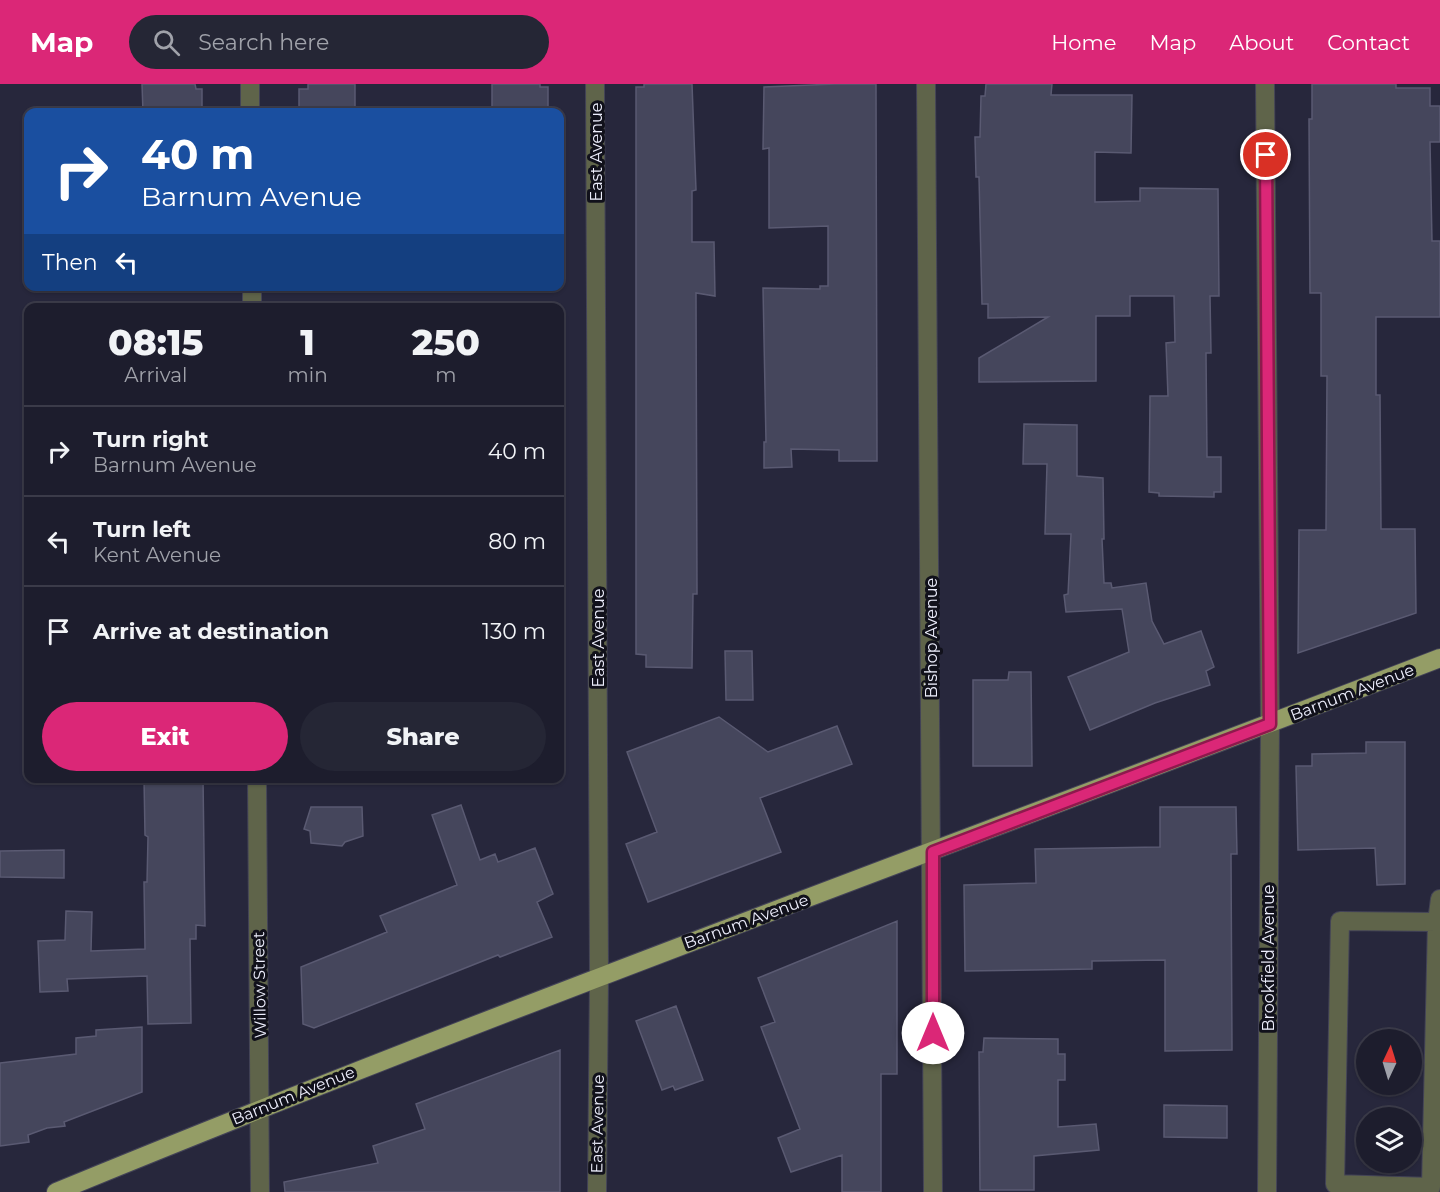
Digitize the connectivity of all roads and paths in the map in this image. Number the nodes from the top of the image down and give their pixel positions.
1 (250, 84) edge
2 (596, 84) edge
3 (926, 84) edge
4 (1265, 84) edge
5 (250, 108) edge
6 (1440, 658) edge
7 (1270, 724) junction
8 (257, 783) edge
9 (933, 852) junction
10 (1440, 899) edge
11 (1437, 922) junction
12 (599, 976) junction
13 (1438, 994) edge
14 (260, 1107) junction
15 (1435, 1190) edge
16 (57, 1192) edge
17 (260, 1192) edge
18 (597, 1192) edge
19 (933, 1192) edge
20 (1267, 1192) edge

1 - 5 street
2 - 12 street, East Avenue
3 - 9 street, Bishop Avenue
4 - 7 street, Brookfield Avenue
6 - 7 main road, Barnum Avenue
7 - 9 main road, Barnum Avenue
7 - 20 street, Brookfield Avenue
8 - 14 street, Willow Street
9 - 12 main road, Barnum Avenue
9 - 19 street, Bishop Avenue
10 - 11 street
11 - 13 street
11 - 15 street
12 - 14 main road, Barnum Avenue
12 - 18 street, East Avenue
13 - 15 street
14 - 16 main road, Barnum Avenue
14 - 17 street, Willow Street

